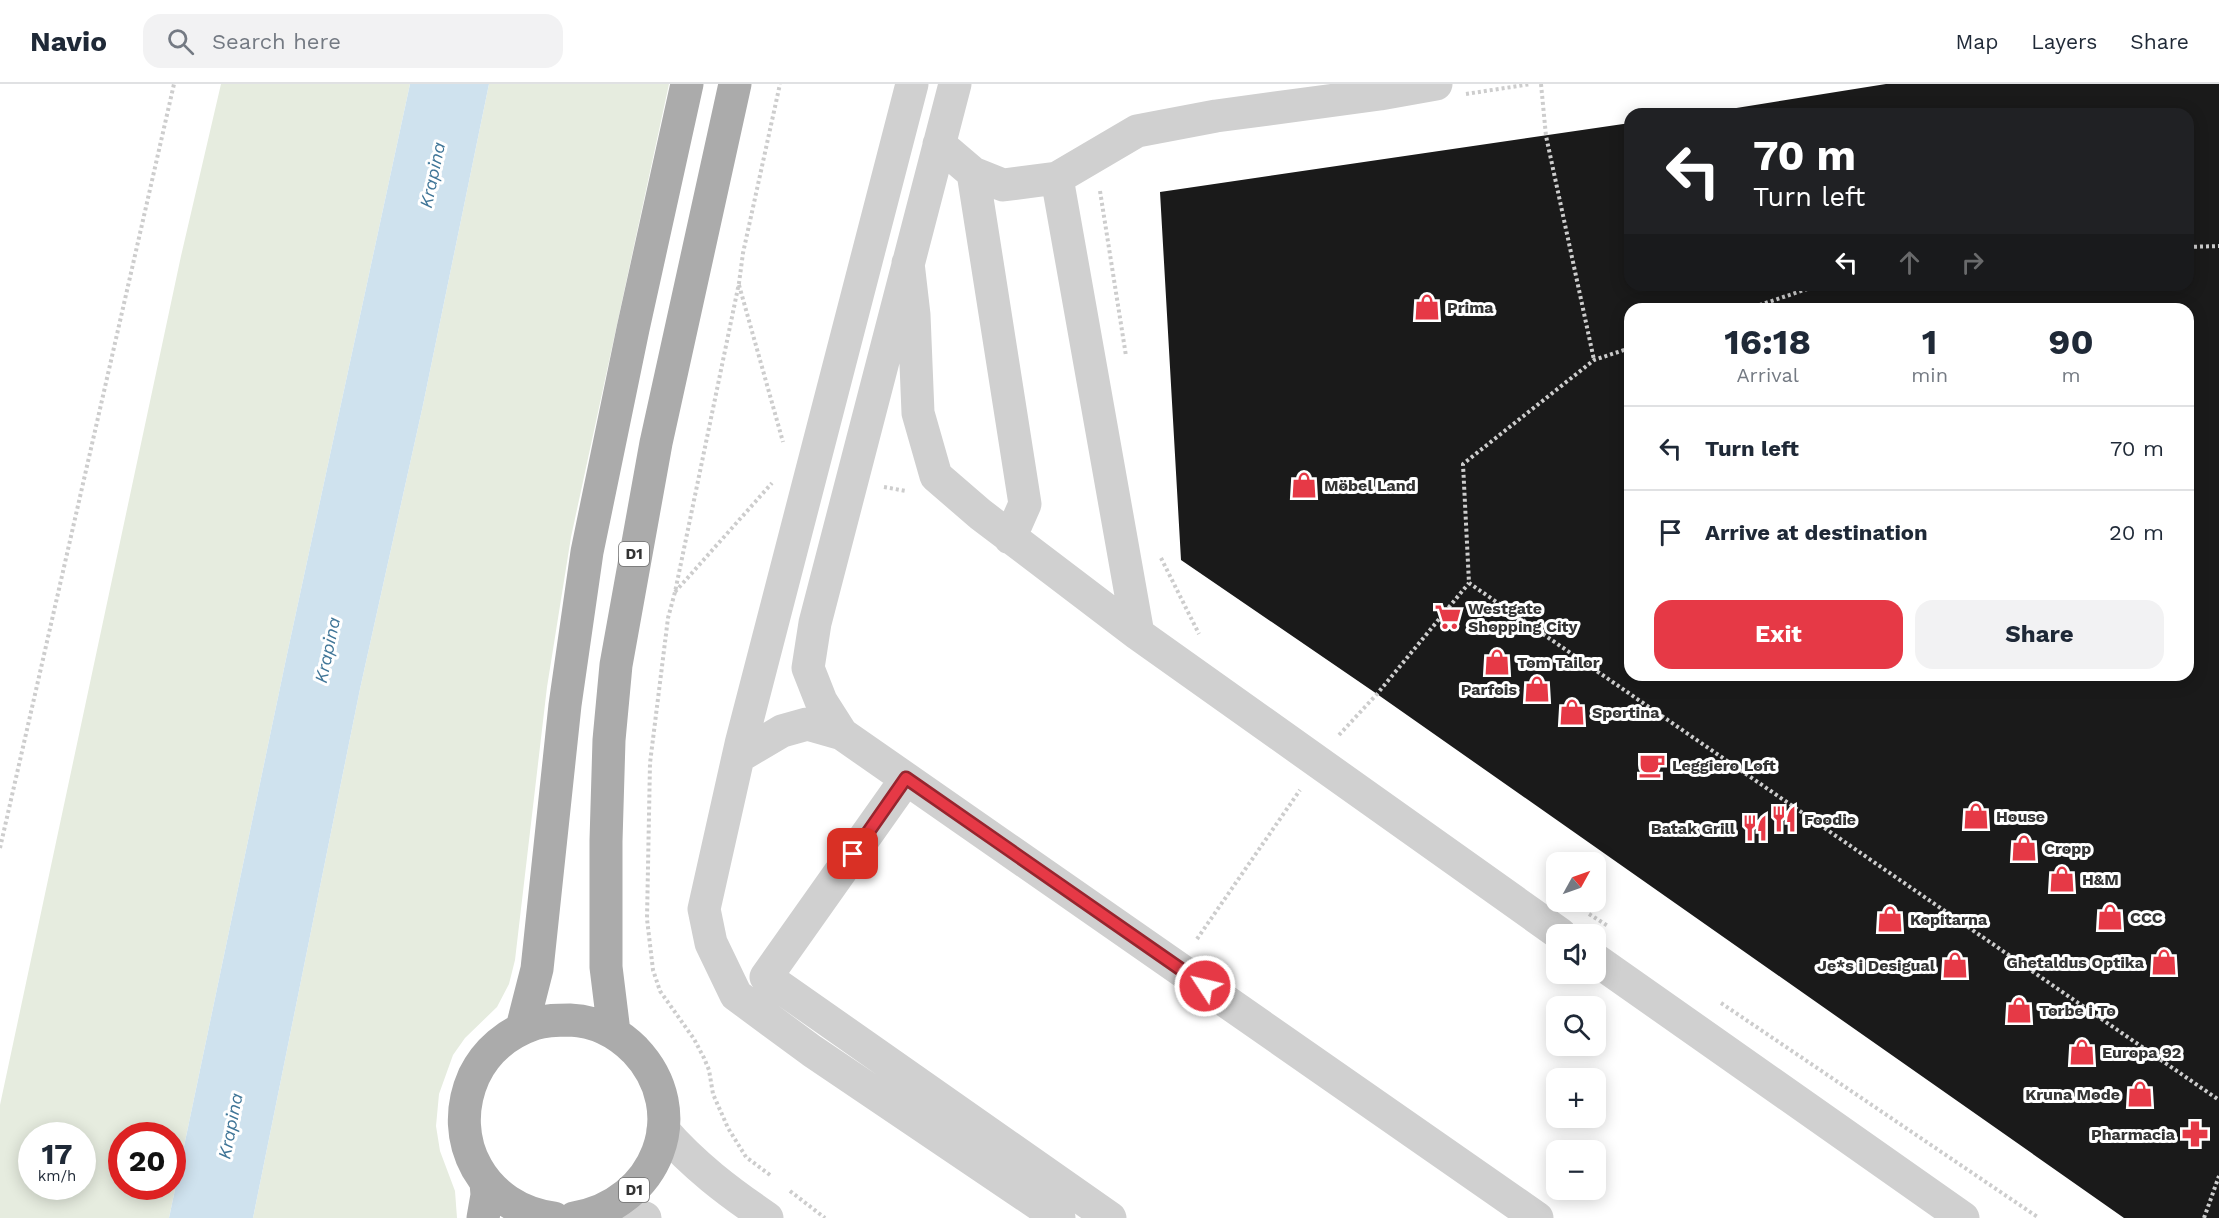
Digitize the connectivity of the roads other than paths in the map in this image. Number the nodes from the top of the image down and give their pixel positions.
1 (687, 84) edge
2 (735, 84) edge
3 (912, 84) edge
4 (955, 84) edge
5 (1449, 89) edge
6 (939, 144) junction
7 (973, 173) junction
8 (1057, 178) junction
9 (908, 263) junction
10 (1010, 538) junction
11 (1138, 634) junction
12 (842, 734) junction
13 (738, 757) junction
14 (906, 778) junction
15 (1546, 924) edge
16 (1606, 967) edge
17 (522, 1028) junction
18 (614, 1032) junction
19 (663, 1130) junction
20 (486, 1182) junction
21 (613, 1206) junction
22 (483, 1218) edge
23 (554, 1218) edge
24 (574, 1218) edge
25 (645, 1218) edge
26 (766, 1218) edge
27 (1059, 1218) edge
28 (1110, 1218) edge
29 (1537, 1218) edge
30 (1963, 1218) edge

1 - 17 main road
2 - 18 main road, D1
3 - 13 street
4 - 6 street
5 - 8 street
6 - 7 street
6 - 9 street
7 - 8 street
7 - 10 street
8 - 11 street
9 - 10 street
9 - 12 street
10 - 11 street
11 - 15 street
12 - 13 street
12 - 14 street
13 - 27 street
14 - 28 street
14 - 29 street
16 - 30 street
17 - 18 main road, D1
17 - 20 main road, D1
18 - 19 main road, D1
19 - 21 main road, D1
19 - 26 street
20 - 22 main road
20 - 23 main road, D1
21 - 24 main road, D1
21 - 25 street

